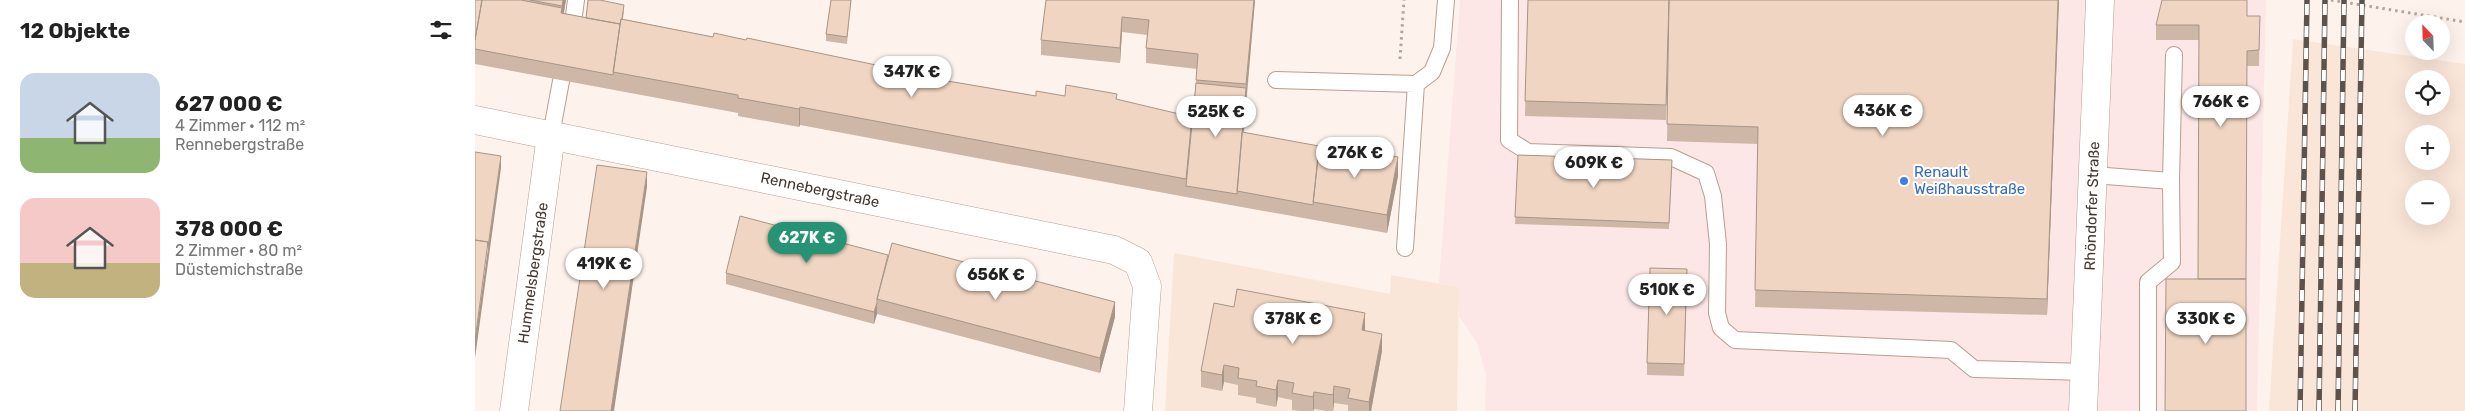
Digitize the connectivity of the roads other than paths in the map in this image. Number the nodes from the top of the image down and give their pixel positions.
1 (576, 0) edge
2 (1445, 0) edge
3 (1510, 0) edge
4 (2100, 0) edge
5 (572, 30) edge
6 (2174, 55) dead end
7 (1277, 80) dead end
8 (561, 81) edge
9 (1416, 84) junction
10 (475, 120) edge
11 (551, 135) junction
12 (2093, 175) junction
13 (2171, 181) junction
14 (1405, 248) dead end
15 (2085, 372) junction
16 (514, 411) edge
17 (1138, 411) edge
18 (2083, 411) edge
19 (2148, 411) edge

1 - 5 lane
2 - 9 lane
3 - 15 lane
4 - 12 street, Rhöndorfer Straße
6 - 13 lane
7 - 9 lane
8 - 11 lane
9 - 14 lane
10 - 11 street, Rennebergstraße
11 - 16 street, Hummelsbergstraße
11 - 17 street, Rennebergstraße
12 - 13 lane
12 - 15 street, Rhöndorfer Straße
13 - 19 lane
15 - 18 street, Rhöndorfer Straße

